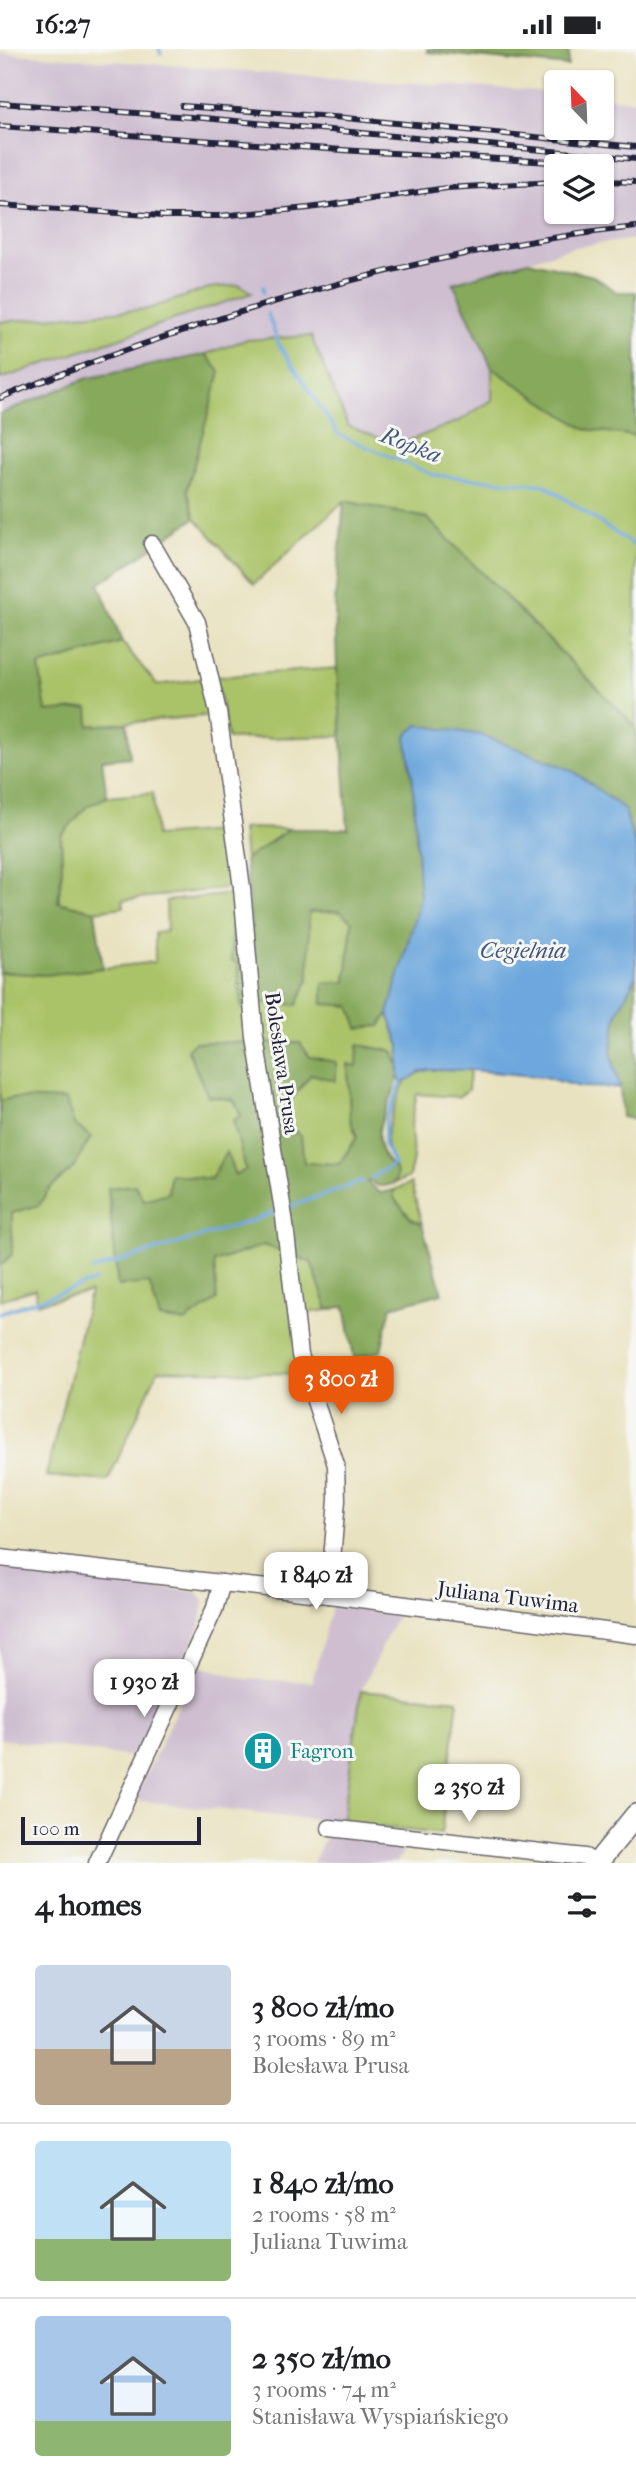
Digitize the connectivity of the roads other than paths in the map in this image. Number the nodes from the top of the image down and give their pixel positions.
1 (152, 544) dead end
2 (0, 1558) edge
3 (222, 1583) junction
4 (329, 1595) junction
5 (636, 1635) edge
6 (636, 1815) edge
7 (330, 1828) dead end
8 (97, 1863) edge
9 (596, 1863) edge

1 - 4 street, Bolesława Prusa
2 - 3 street, Juliana Tuwima
3 - 4 street, Juliana Tuwima
3 - 8 street
4 - 5 street, Juliana Tuwima
6 - 9 main road
7 - 9 street

